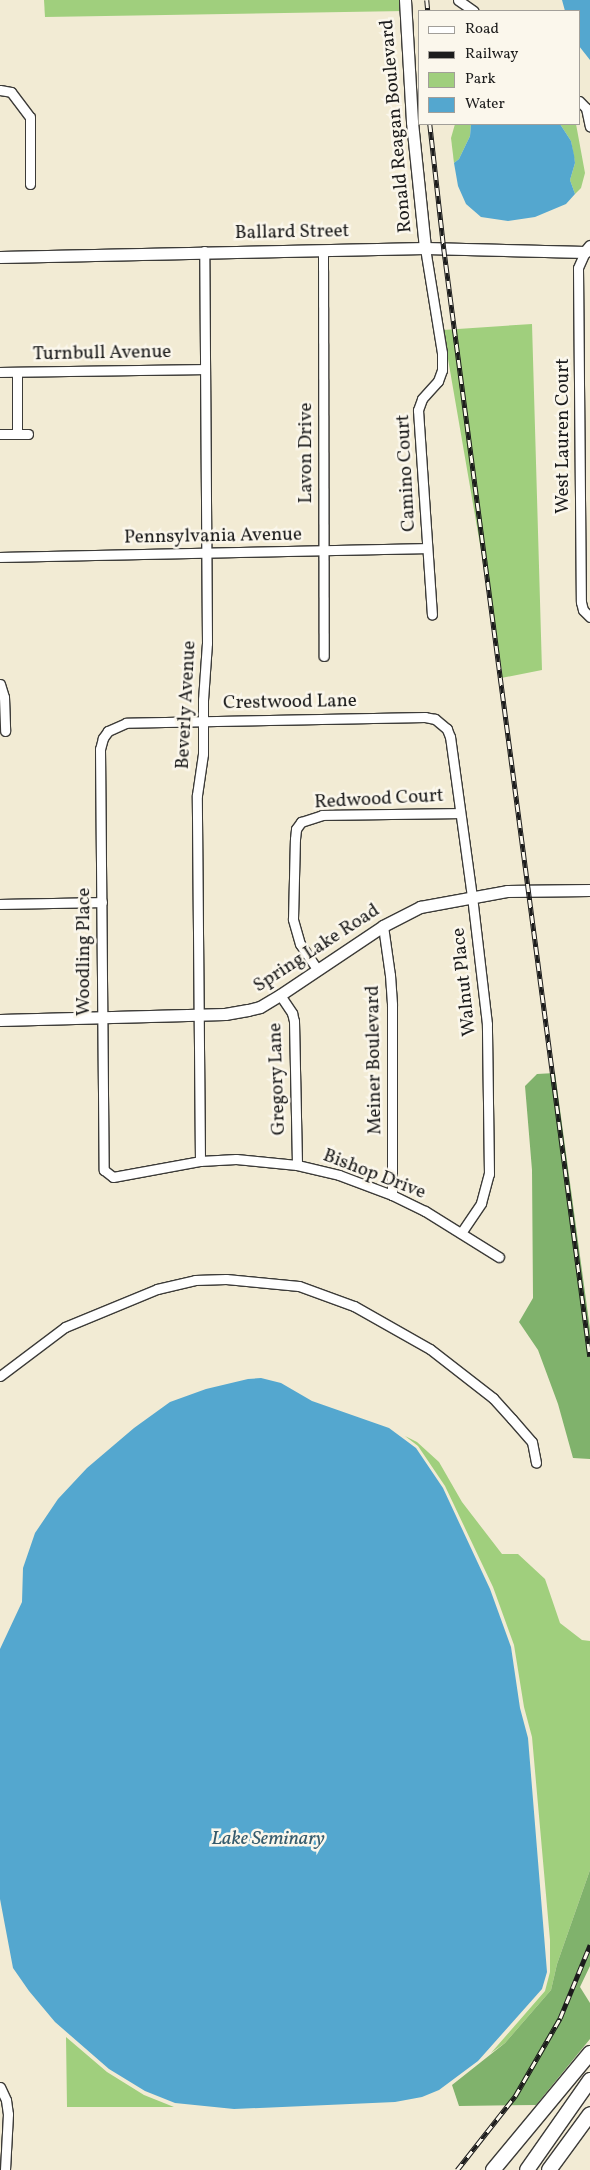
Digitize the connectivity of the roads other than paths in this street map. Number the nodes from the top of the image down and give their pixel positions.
1 (405, 0) edge
2 (458, 0) edge
3 (473, 10) edge
4 (0, 90) edge
5 (580, 102) edge
6 (590, 127) edge
7 (30, 184) dead end
8 (425, 248) junction
9 (587, 249) edge
10 (322, 250) junction
11 (204, 252) junction
12 (0, 257) edge
13 (205, 369) junction
14 (0, 372) edge
15 (17, 372) junction
16 (0, 434) edge
17 (17, 434) junction
18 (28, 434) dead end
19 (427, 548) junction
20 (324, 550) junction
21 (205, 553) junction
22 (0, 557) edge
23 (432, 615) dead end
24 (590, 618) edge
25 (324, 656) dead end
26 (0, 684) edge
27 (202, 720) junction
28 (443, 724) joint
29 (5, 731) dead end
30 (108, 731) joint
31 (460, 812) junction
32 (590, 890) edge
33 (472, 897) junction
34 (102, 902) junction
35 (0, 904) edge
36 (383, 926) junction
37 (317, 970) junction
38 (280, 995) junction
39 (198, 1013) junction
40 (102, 1018) junction
41 (0, 1020) edge
42 (200, 1161) junction
43 (297, 1164) junction
44 (107, 1174) joint
45 (392, 1195) junction
46 (462, 1233) junction
47 (499, 1258) dead end
48 (0, 1376) edge
49 (536, 1463) dead end
50 (590, 2053) edge
51 (590, 2080) edge
52 (0, 2087) edge
53 (589, 2115) edge
54 (5, 2170) edge
55 (493, 2170) edge
56 (527, 2170) edge
57 (549, 2170) edge

1 - 8 street, Ronald Reagan Boulevard
2 - 3 street
4 - 7 street
5 - 6 street
8 - 9 street, Ballard Street
8 - 10 street, Ballard Street
8 - 19 street, Camino Court
9 - 24 street, West Lauren Court
10 - 11 street, Ballard Street
10 - 20 street, Lavon Drive
11 - 12 street, Ballard Street
11 - 13 street, Beverly Avenue
13 - 15 street, Turnbull Avenue
13 - 21 street, Beverly Avenue
14 - 15 street, Turnbull Avenue
15 - 17 street
16 - 17 street
17 - 18 street
19 - 20 street, Pennsylvania Avenue
19 - 23 street, Camino Court
20 - 21 street, Pennsylvania Avenue
20 - 25 street, Lavon Drive
21 - 22 street, Pennsylvania Avenue
21 - 27 street, Beverly Avenue
26 - 29 street
27 - 28 street, Crestwood Lane
27 - 30 street, Crestwood Lane
27 - 39 street, Beverly Avenue
28 - 31 street, Walnut Place
30 - 34 street, Woodling Place
31 - 33 street, Walnut Place
31 - 37 street, Redwood Court
32 - 33 street, Spring Lake Road
33 - 36 street, Spring Lake Road
33 - 46 street, Walnut Place
34 - 35 street
34 - 40 street, Woodling Place
36 - 37 street, Spring Lake Road
36 - 45 street, Meiner Boulevard
37 - 38 street, Spring Lake Road
38 - 39 street, Spring Lake Road
38 - 43 street, Gregory Lane
39 - 40 street, Spring Lake Road
39 - 42 street, Beverly Avenue
40 - 41 street, Spring Lake Road
40 - 44 street, Woodling Place
42 - 43 street, Bishop Drive
42 - 44 street, Bishop Drive
43 - 45 street, Bishop Drive
45 - 46 street, Bishop Drive
46 - 47 street, Bishop Drive
48 - 49 street
50 - 55 main road
51 - 56 main road
52 - 54 street
53 - 57 main road

